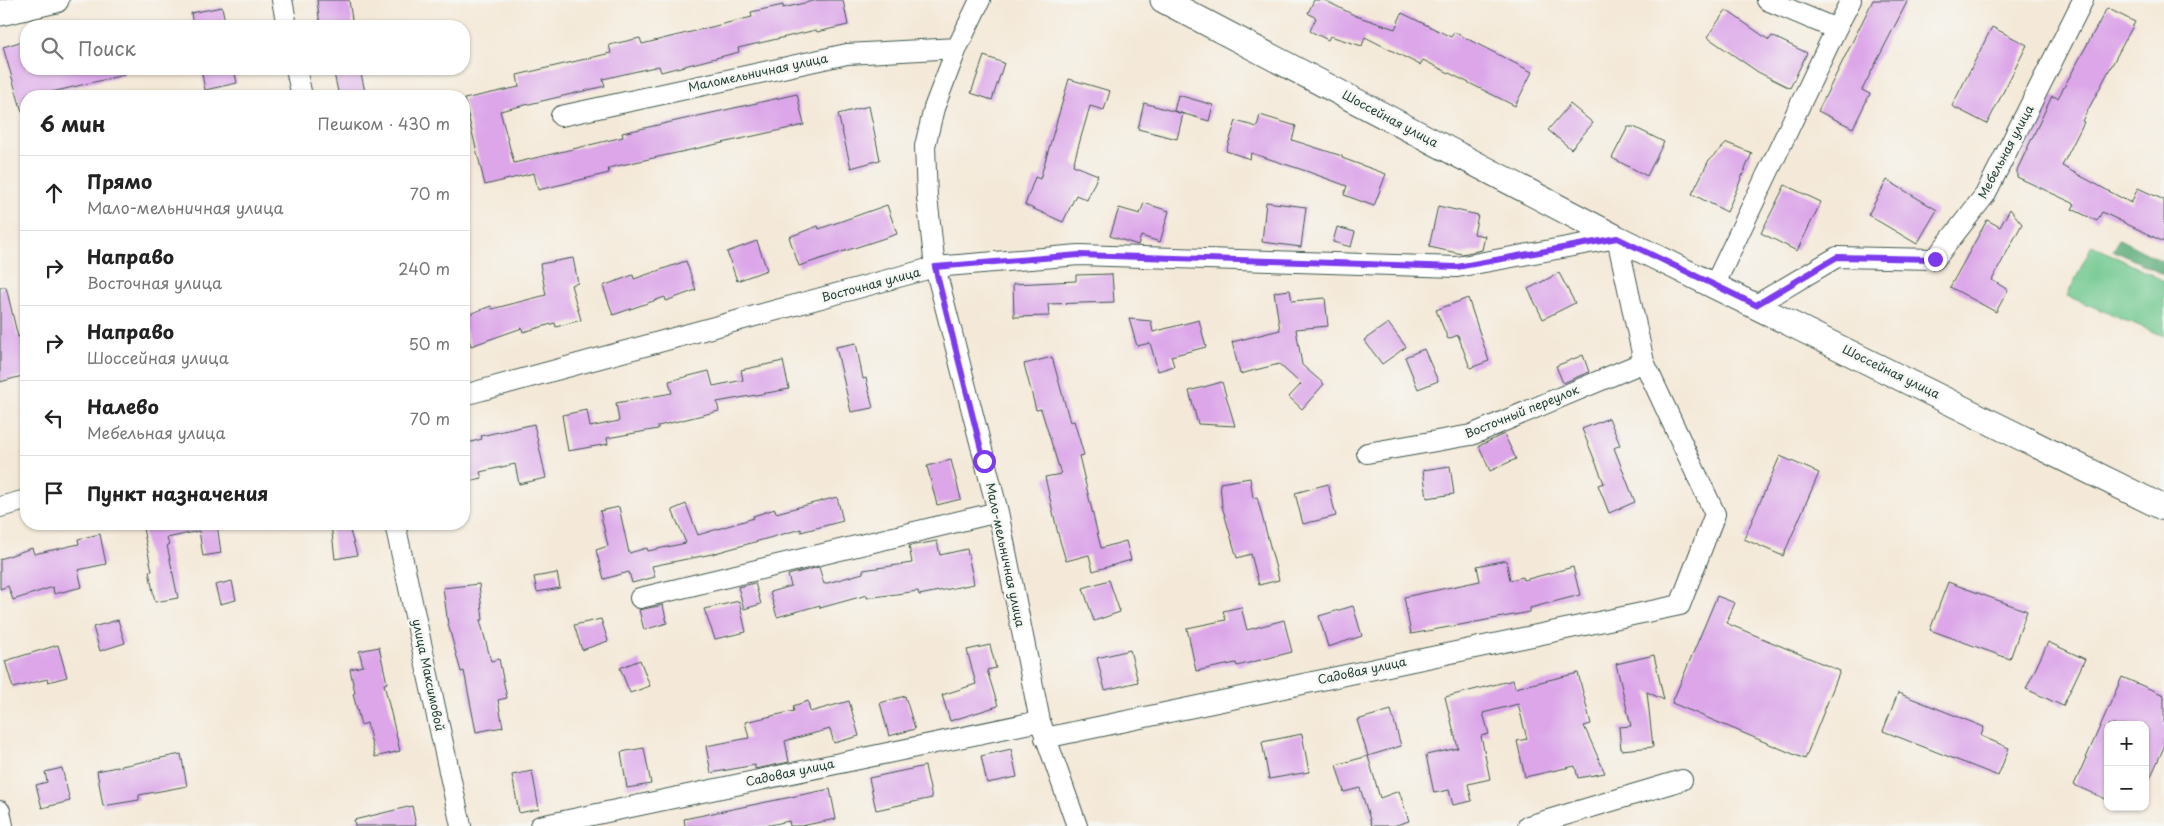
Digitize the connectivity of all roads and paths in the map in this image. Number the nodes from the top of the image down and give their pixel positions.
1 (56, 0) edge
2 (282, 0) edge
3 (980, 0) edge
4 (1767, 0) edge
5 (1852, 0) edge
6 (2084, 0) edge
7 (1176, 3) edge
8 (0, 13) edge
9 (286, 20) edge
10 (1836, 29) junction
11 (957, 48) junction
12 (297, 75) edge
13 (301, 90) edge
14 (561, 116) dead end
15 (1617, 238) junction
16 (935, 267) junction
17 (1714, 286) junction
18 (1756, 305) junction
19 (1644, 362) junction
20 (470, 393) edge
21 (1366, 453) dead end
22 (20, 501) edge
23 (0, 506) edge
24 (2164, 508) edge
25 (998, 512) junction
26 (396, 530) edge
27 (640, 598) dead end
28 (1042, 729) junction
29 (1682, 780) dead end
30 (0, 811) edge
31 (3, 826) edge
32 (461, 826) edge
33 (540, 826) edge
34 (1077, 826) edge
35 (1528, 826) edge

1 - 8 main road
2 - 9 street
3 - 11 street, Мало-мельничная улица
4 - 10 street
5 - 10 street
6 - 18 street, Мебельная улица
7 - 15 main road, Шоссейная улица
10 - 17 street
11 - 14 street, Маломельничная улица
11 - 16 street, Мало-мельничная улица
12 - 13 street
15 - 16 street, Восточная улица
15 - 17 main road, Шоссейная улица
15 - 19 street
16 - 20 street, Восточная улица
16 - 25 street, Мало-мельничная улица
17 - 18 main road, Шоссейная улица
18 - 24 main road, Шоссейная улица
19 - 21 street, Восточный переулок
19 - 28 street, Садовая улица
22 - 23 street
25 - 27 street
25 - 28 street, Мало-мельничная улица
26 - 32 street, улица Максимовой
28 - 33 street, Садовая улица
28 - 34 street, Мало-мельничная улица
29 - 35 street
30 - 31 street

